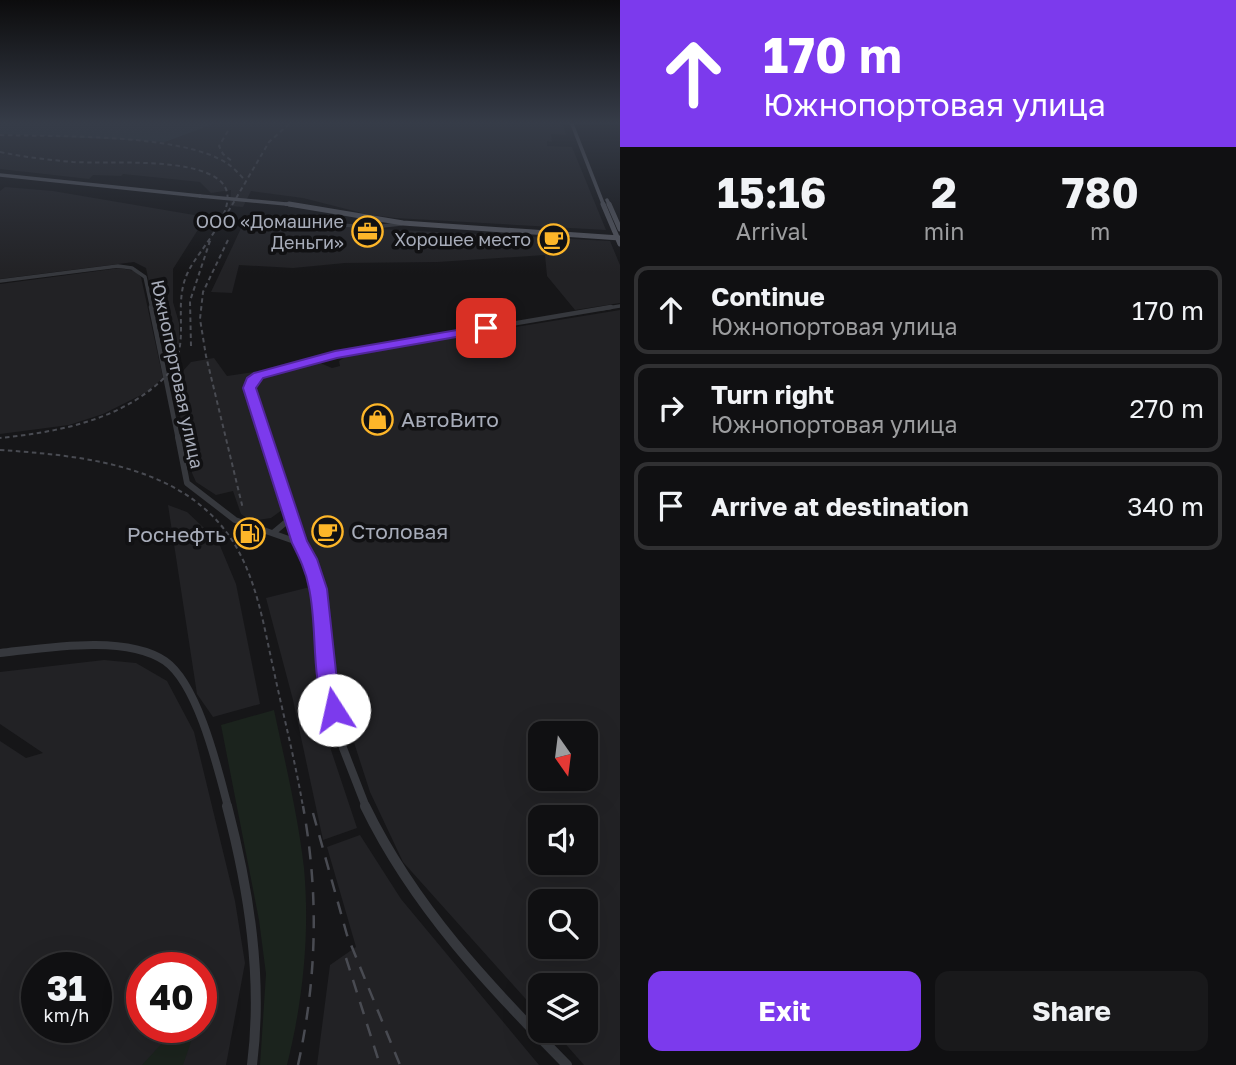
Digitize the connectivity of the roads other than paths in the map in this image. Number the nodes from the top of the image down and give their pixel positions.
1 (0, 174) edge
2 (595, 174) edge
3 (253, 220) dead end
4 (403, 223) junction
5 (619, 234) edge
6 (0, 281) edge
7 (620, 306) edge
8 (291, 518) junction
9 (273, 533) junction
10 (300, 543) junction
11 (0, 653) edge
12 (252, 1065) edge
13 (567, 1065) edge

1 - 4 main road, bridge
2 - 5 main road
3 - 4 street
4 - 5 main road
6 - 9 street, Южнопортовая улица
7 - 8 street
8 - 9 street
8 - 10 street
9 - 10 street
10 - 13 street
11 - 12 street

